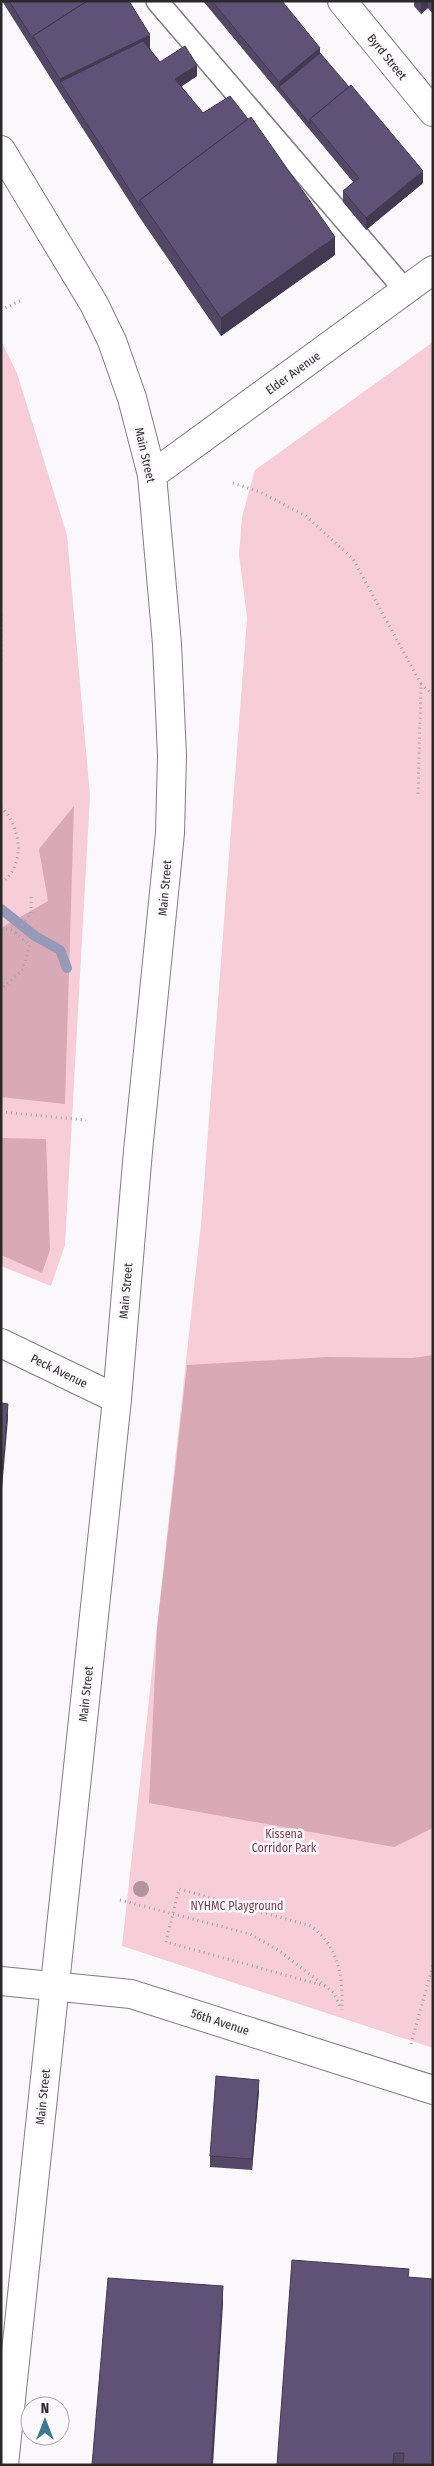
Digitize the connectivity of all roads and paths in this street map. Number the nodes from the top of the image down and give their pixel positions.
1 (157, 1) edge
2 (342, 1) edge
3 (433, 112) edge
4 (1, 150) edge
5 (433, 270) edge
6 (405, 290) junction
7 (22, 300) dead end
8 (1, 310) edge
9 (152, 475) junction
10 (233, 483) dead end
11 (1, 615) edge
12 (1, 662) edge
13 (421, 684) junction
14 (433, 695) edge
15 (418, 794) dead end
16 (1, 806) edge
17 (1, 883) edge
18 (31, 896) dead end
19 (1, 928) edge
20 (16, 933) junction
21 (1, 989) edge
22 (1, 1112) edge
23 (86, 1120) dead end
24 (1, 1343) edge
25 (117, 1399) junction
26 (120, 1900) dead end
27 (173, 1913) junction
28 (433, 1965) edge
29 (1, 1981) edge
30 (56, 1986) junction
31 (325, 1986) junction
32 (411, 2044) dead end
33 (433, 2090) edge
34 (4, 2465) edge

1 - 6 lane
2 - 3 main road, Byrd Street
4 - 9 main road, Main Street
5 - 6 main road, Elder Avenue
6 - 9 main road, Elder Avenue
7 - 8 path
9 - 25 main road, Main Street
10 - 13 path
11 - 12 path
13 - 14 path
13 - 15 path
16 - 17 path
18 - 20 path
19 - 20 path
20 - 21 path
22 - 23 path
24 - 25 main road, Peck Avenue
25 - 30 main road, Main Street
26 - 27 path
27 - 31 path
27 - 31 path
27 - 31 path
28 - 32 path
29 - 30 main road, 56th Avenue
30 - 33 main road, 56th Avenue
30 - 34 main road, Main Street

